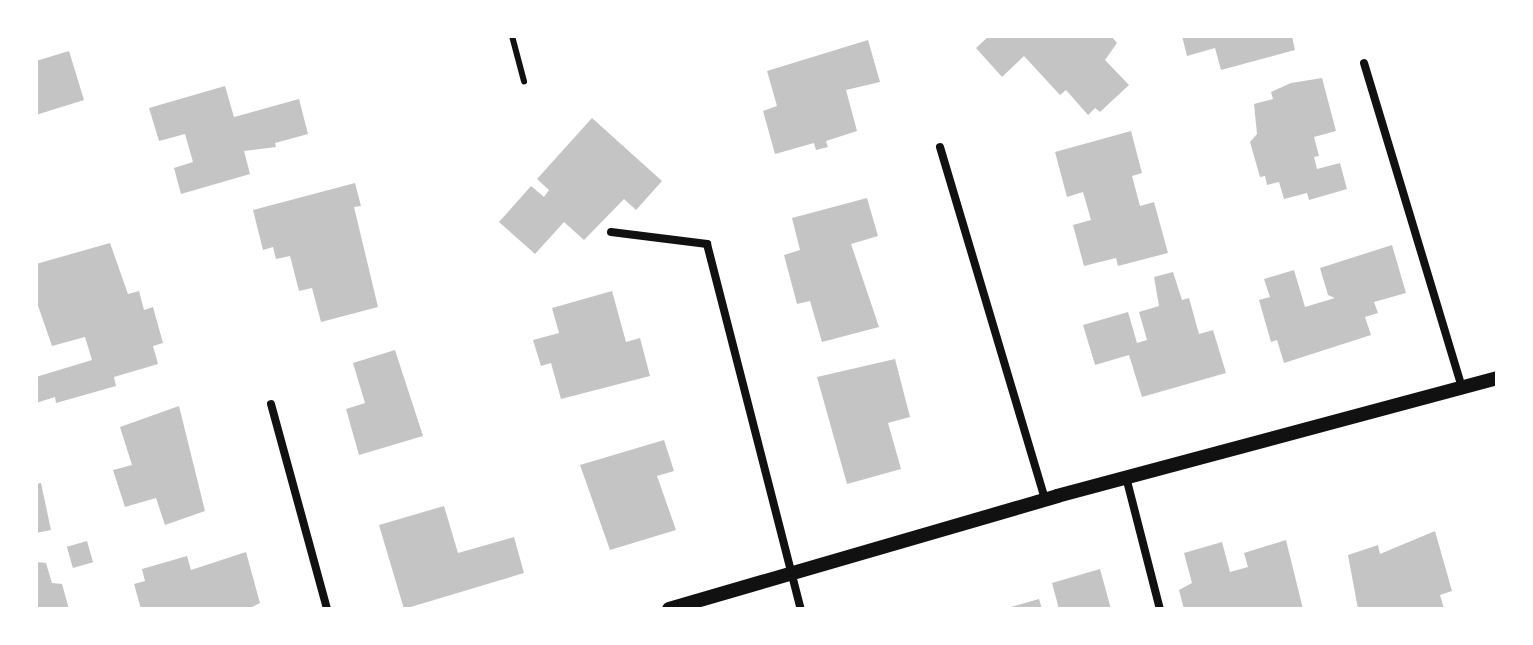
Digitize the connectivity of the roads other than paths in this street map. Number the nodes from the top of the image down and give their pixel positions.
1 (512, 36) edge
2 (1364, 63) dead end
3 (524, 81) dead end
4 (940, 147) dead end
5 (611, 232) dead end
6 (1497, 378) edge
7 (1462, 387) junction
8 (271, 404) dead end
9 (1126, 477) junction
10 (1045, 499) junction
11 (791, 573) junction
12 (327, 609) edge
13 (669, 609) edge
14 (801, 609) edge
15 (1160, 609) edge

1 - 3 lane
2 - 7 street
4 - 10 street
5 - 11 street
6 - 7 street
7 - 9 street
8 - 12 street
9 - 10 street
9 - 15 street
10 - 11 street
11 - 13 street
11 - 14 street

